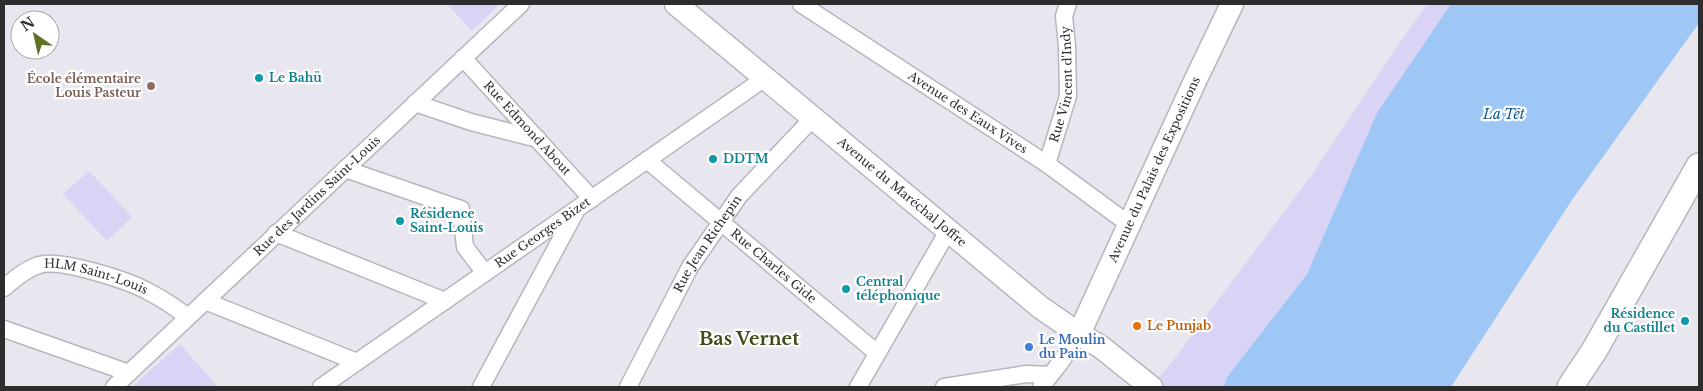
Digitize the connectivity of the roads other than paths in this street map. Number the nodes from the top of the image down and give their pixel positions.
1 (521, 4) edge
2 (676, 4) edge
3 (801, 4) edge
4 (1068, 4) edge
5 (1232, 4) edge
6 (463, 58) junction
7 (765, 78) junction
8 (415, 104) junction
9 (813, 118) junction
10 (538, 139) junction
11 (647, 160) junction
12 (1047, 164) junction
13 (1699, 166) edge
14 (344, 169) junction
15 (592, 198) junction
16 (577, 209) junction
17 (721, 222) junction
18 (1130, 225) junction
19 (948, 231) junction
20 (276, 233) junction
21 (485, 273) junction
22 (4, 288) edge
23 (205, 301) junction
24 (445, 301) junction
25 (188, 317) junction
26 (4, 329) edge
27 (1078, 334) junction
28 (877, 353) junction
29 (357, 362) junction
30 (129, 373) junction
31 (1046, 381) edge
32 (114, 387) edge
33 (321, 387) edge
34 (481, 387) edge
35 (628, 387) edge
36 (858, 387) edge
37 (944, 387) edge
38 (1151, 387) edge
39 (1570, 387) edge

1 - 6 street, Rue des Jardins Saint-Louis
2 - 7 main road, Avenue du Maréchal Joffre
3 - 12 street, Avenue des Eaux Vives
4 - 12 street, Rue Vincent d'Indy
5 - 18 main road, Avenue du Palais des Expositions
6 - 8 street, Rue des Jardins Saint-Louis
6 - 10 street, Rue Edmond About
7 - 9 main road, Avenue du Maréchal Joffre
7 - 11 street, Rue Georges Bizet
8 - 10 street
8 - 14 street, Rue des Jardins Saint-Louis
9 - 17 street, Rue Jean Richepin
9 - 19 main road, Avenue du Maréchal Joffre
10 - 15 street, Rue Edmond About
11 - 15 street, Rue Georges Bizet
11 - 17 street, Rue Charles Gide
12 - 18 street, Avenue des Eaux Vives
13 - 39 main road
14 - 20 street, Rue des Jardins Saint-Louis
14 - 21 street
15 - 16 street, Rue Georges Bizet
16 - 21 street, Rue Georges Bizet
16 - 34 street
17 - 28 street, Rue Charles Gide
17 - 35 street, Rue Jean Richepin
18 - 27 main road, Avenue du Palais des Expositions
19 - 27 main road, Avenue du Maréchal Joffre
19 - 28 street
20 - 23 street, Rue des Jardins Saint-Louis
20 - 24 street
21 - 24 street, Rue Georges Bizet
22 - 25 street, HLM Saint-Louis
23 - 25 street, Rue des Jardins Saint-Louis
23 - 29 street
24 - 29 street, Rue Georges Bizet
25 - 30 street, Rue des Jardins Saint-Louis
26 - 30 street
27 - 31 street
27 - 38 main road, Avenue du Maréchal Joffre
28 - 36 street
29 - 33 street, Rue Georges Bizet
30 - 32 street, Rue des Jardins Saint-Louis
31 - 37 street

